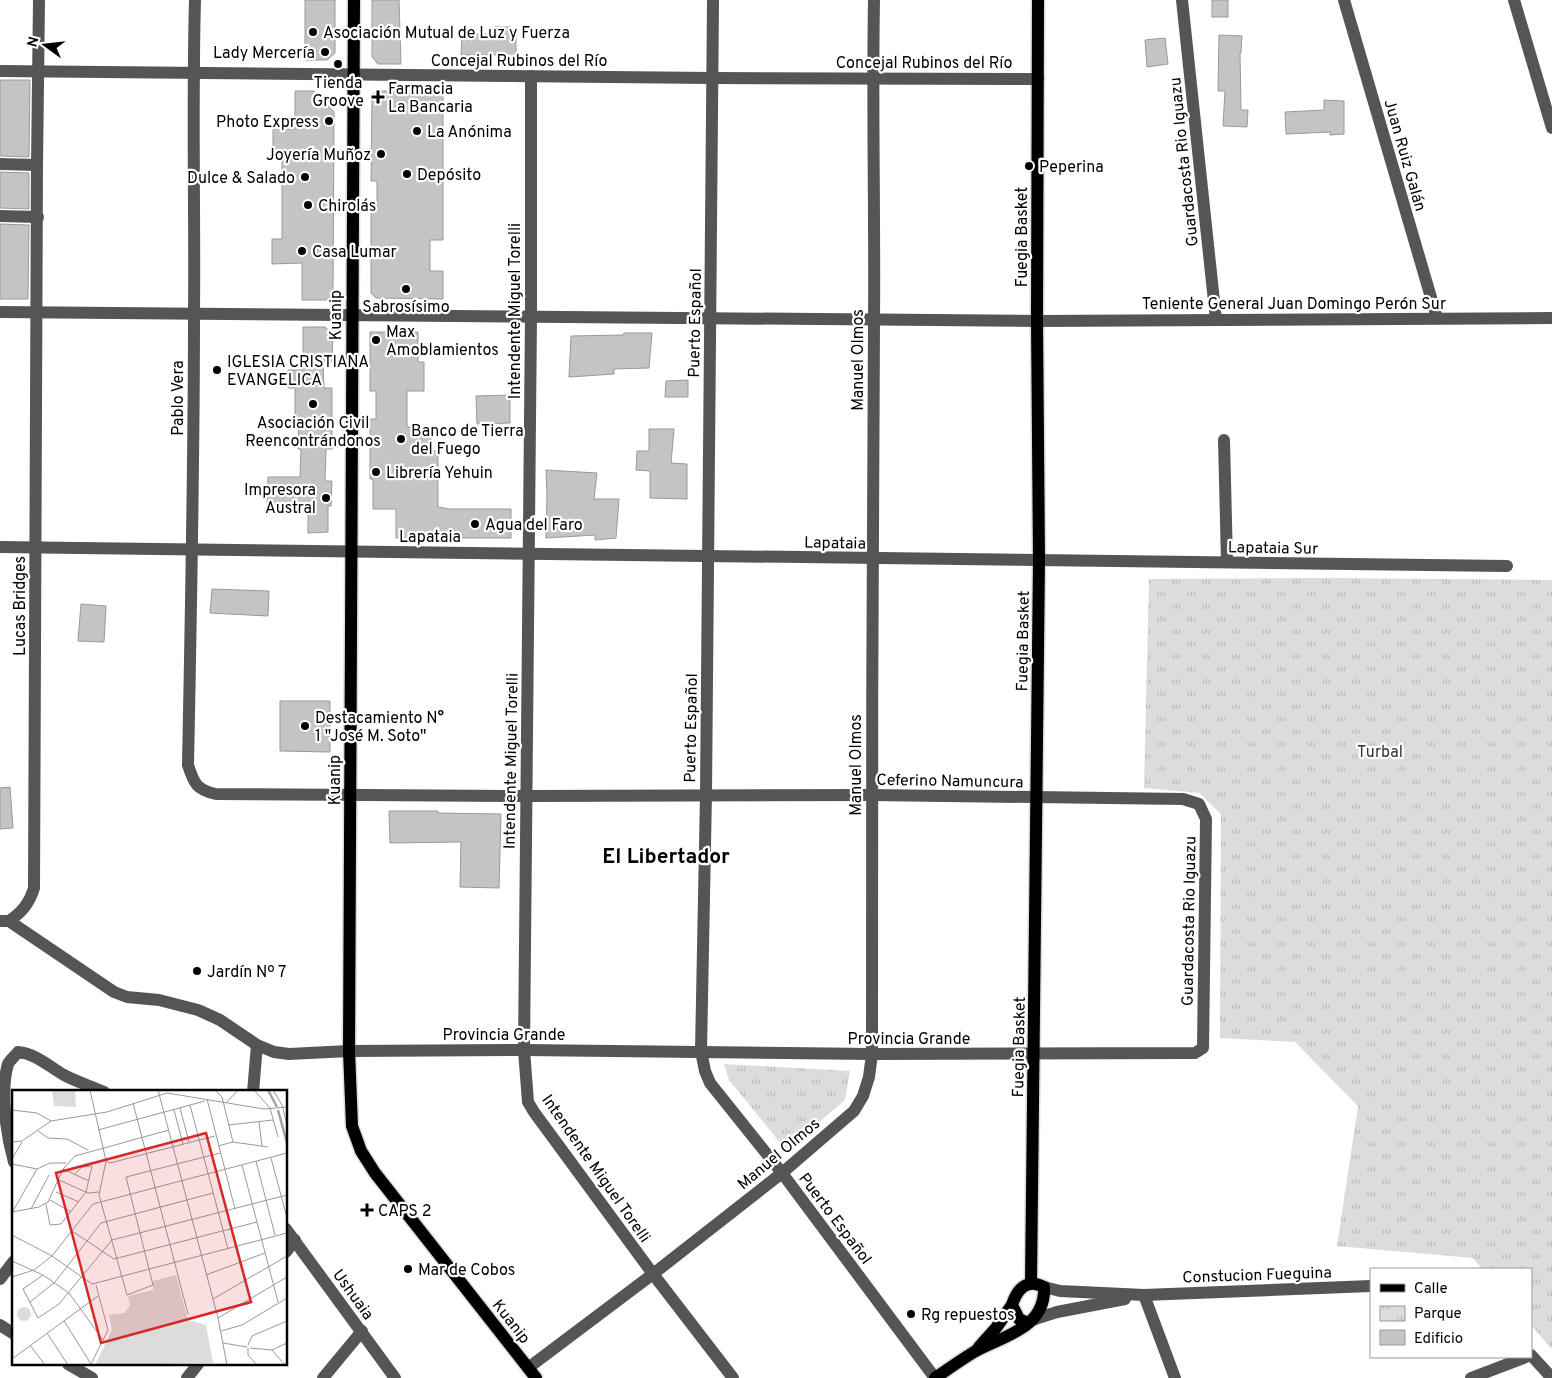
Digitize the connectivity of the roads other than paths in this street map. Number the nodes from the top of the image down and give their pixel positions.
1 (40, 0) edge
2 (195, 0) edge
3 (354, 0) edge
4 (713, 0) edge
5 (874, 0) edge
6 (1038, 0) edge
7 (1182, 0) edge
8 (1344, 0) edge
9 (1514, 0) edge
10 (0, 71) edge
11 (38, 72) junction
12 (193, 74) junction
13 (353, 75) junction
14 (531, 76) junction
15 (713, 78) junction
16 (873, 79) junction
17 (1038, 79) junction
18 (1552, 128) edge
19 (0, 164) edge
20 (37, 165) junction
21 (0, 216) edge
22 (38, 216) junction
23 (0, 312) edge
24 (36, 312) junction
25 (194, 313) junction
26 (352, 314) junction
27 (531, 316) junction
28 (710, 317) junction
29 (1437, 318) junction
30 (1552, 318) edge
31 (874, 320) junction
32 (1216, 320) junction
33 (1037, 321) junction
34 (1224, 440) dead end
35 (0, 547) edge
36 (35, 547) junction
37 (192, 549) junction
38 (351, 552) junction
39 (529, 553) junction
40 (708, 556) junction
41 (872, 559) junction
42 (1039, 560) junction
43 (1227, 562) junction
44 (1507, 566) dead end
45 (203, 791) joint
46 (706, 794) junction
47 (350, 795) junction
48 (871, 795) junction
49 (526, 796) junction
50 (1036, 798) junction
51 (1183, 799) joint
52 (31, 900) joint
53 (4, 921) edge
54 (257, 1045) junction
55 (524, 1050) junction
56 (349, 1052) junction
57 (701, 1052) junction
58 (1195, 1053) joint
59 (872, 1054) junction
60 (1034, 1054) junction
61 (99, 1090) edge
62 (254, 1090) edge
63 (12, 1156) edge
64 (782, 1173) junction
65 (288, 1231) edge
66 (295, 1240) junction
67 (288, 1249) edge
68 (12, 1264) edge
69 (653, 1274) junction
70 (0, 1279) edge
71 (1037, 1285) junction
72 (1370, 1286) edge
73 (1144, 1295) junction
74 (1012, 1305) junction
75 (1030, 1321) junction
76 (0, 1325) edge
77 (362, 1331) junction
78 (12, 1333) edge
79 (976, 1351) junction
80 (1532, 1356) edge
81 (1523, 1358) edge
82 (71, 1366) edge
83 (196, 1366) edge
84 (532, 1373) edge
85 (92, 1378) edge
86 (187, 1378) edge
87 (323, 1378) edge
88 (395, 1378) edge
89 (733, 1378) edge
90 (935, 1378) edge
91 (1174, 1378) edge
92 (1471, 1378) edge
93 (1552, 1378) edge

1 - 11 street, Lucas Bridges
2 - 12 street, Pablo Vera
3 - 13 main road, Kuanip
4 - 15 street, Puerto Español
5 - 16 street, Manuel Olmos
6 - 17 main road, Fuegia Basket
7 - 32 street, Guardacosta Rio Iguazu
8 - 29 street, Juan Ruiz Galán
9 - 18 street
10 - 11 street, Concejal Rubinos del Río
11 - 12 street, Concejal Rubinos del Río
11 - 20 street, Lucas Bridges
12 - 13 street, Concejal Rubinos del Río
12 - 25 street, Pablo Vera
13 - 14 street, Concejal Rubinos del Río
13 - 26 main road, Kuanip
14 - 15 street, Concejal Rubinos del Río
14 - 27 street, Intendente Miguel Torelli
15 - 16 street, Concejal Rubinos del Río
15 - 28 street, Puerto Español
16 - 17 street, Concejal Rubinos del Río
16 - 31 street, Manuel Olmos
17 - 33 main road, Fuegia Basket
19 - 20 street
20 - 22 street, Lucas Bridges
21 - 22 street
22 - 24 street, Lucas Bridges
23 - 24 street, Teniente General Juan Domingo Perón Sur
24 - 25 street, Teniente General Juan Domingo Perón Sur
24 - 36 street, Lucas Bridges
25 - 26 street, Teniente General Juan Domingo Perón Sur
25 - 37 street, Pablo Vera
26 - 27 street, Teniente General Juan Domingo Perón Sur
26 - 38 main road, Kuanip
27 - 28 street, Teniente General Juan Domingo Perón Sur
27 - 39 street, Intendente Miguel Torelli
28 - 31 street, Teniente General Juan Domingo Perón Sur
28 - 40 street, Puerto Español
29 - 30 street, Teniente General Juan Domingo Perón Sur
29 - 32 street, Teniente General Juan Domingo Perón Sur
31 - 33 street, Teniente General Juan Domingo Perón Sur
31 - 41 street, Manuel Olmos
32 - 33 street, Teniente General Juan Domingo Perón Sur
33 - 42 main road, Fuegia Basket
34 - 43 street
35 - 36 street, Lapataia
36 - 37 street, Lapataia
36 - 52 street, Lucas Bridges
37 - 38 street, Lapataia
37 - 45 street, Pablo Vera
38 - 39 street, Lapataia
38 - 47 main road, Kuanip
39 - 40 street, Lapataia
39 - 49 street, Intendente Miguel Torelli
40 - 41 street, Lapataia
40 - 46 street, Puerto Español
41 - 42 street, Lapataia
41 - 48 street, Manuel Olmos
42 - 43 street, Lapataia Sur
42 - 50 main road, Fuegia Basket
43 - 44 street, Lapataia Sur
45 - 47 street, Ceferino Namuncura
46 - 48 street, Ceferino Namuncura
46 - 49 street, Ceferino Namuncura
46 - 57 street, Puerto Español
47 - 49 street, Ceferino Namuncura
47 - 56 main road, Kuanip
48 - 50 street, Ceferino Namuncura
48 - 59 street, Manuel Olmos
49 - 55 street, Intendente Miguel Torelli
50 - 51 street, Ceferino Namuncura
50 - 60 main road, Fuegia Basket
51 - 58 street, Guardacosta Rio Iguazu
52 - 53 street, Provincia Grande
53 - 54 street, Provincia Grande
54 - 56 street, Provincia Grande
54 - 62 street
55 - 56 street, Provincia Grande
55 - 57 street, Provincia Grande
55 - 69 street, Intendente Miguel Torelli
56 - 84 main road, Kuanip
57 - 59 street, Provincia Grande
57 - 64 street, Puerto Español
58 - 60 street, Provincia Grande
59 - 60 street, Provincia Grande
59 - 64 street, Manuel Olmos
60 - 71 main road, Fuegia Basket
61 - 63 street
64 - 69 street, Manuel Olmos
64 - 90 street, Puerto Español
65 - 66 street, Ushuaia
66 - 67 street
66 - 77 street, Ushuaia
68 - 70 street
69 - 84 street, Manuel Olmos
69 - 89 street, Intendente Miguel Torelli
71 - 73 street
71 - 74 main road
71 - 75 main road
72 - 73 street, Constucion Fueguina
73 - 75 street
73 - 91 street
74 - 75 main road
74 - 79 main road
75 - 79 main road
76 - 78 street
77 - 87 street
77 - 88 street, Ushuaia
79 - 90 main road
80 - 93 street
81 - 92 street
82 - 85 street
83 - 86 street

